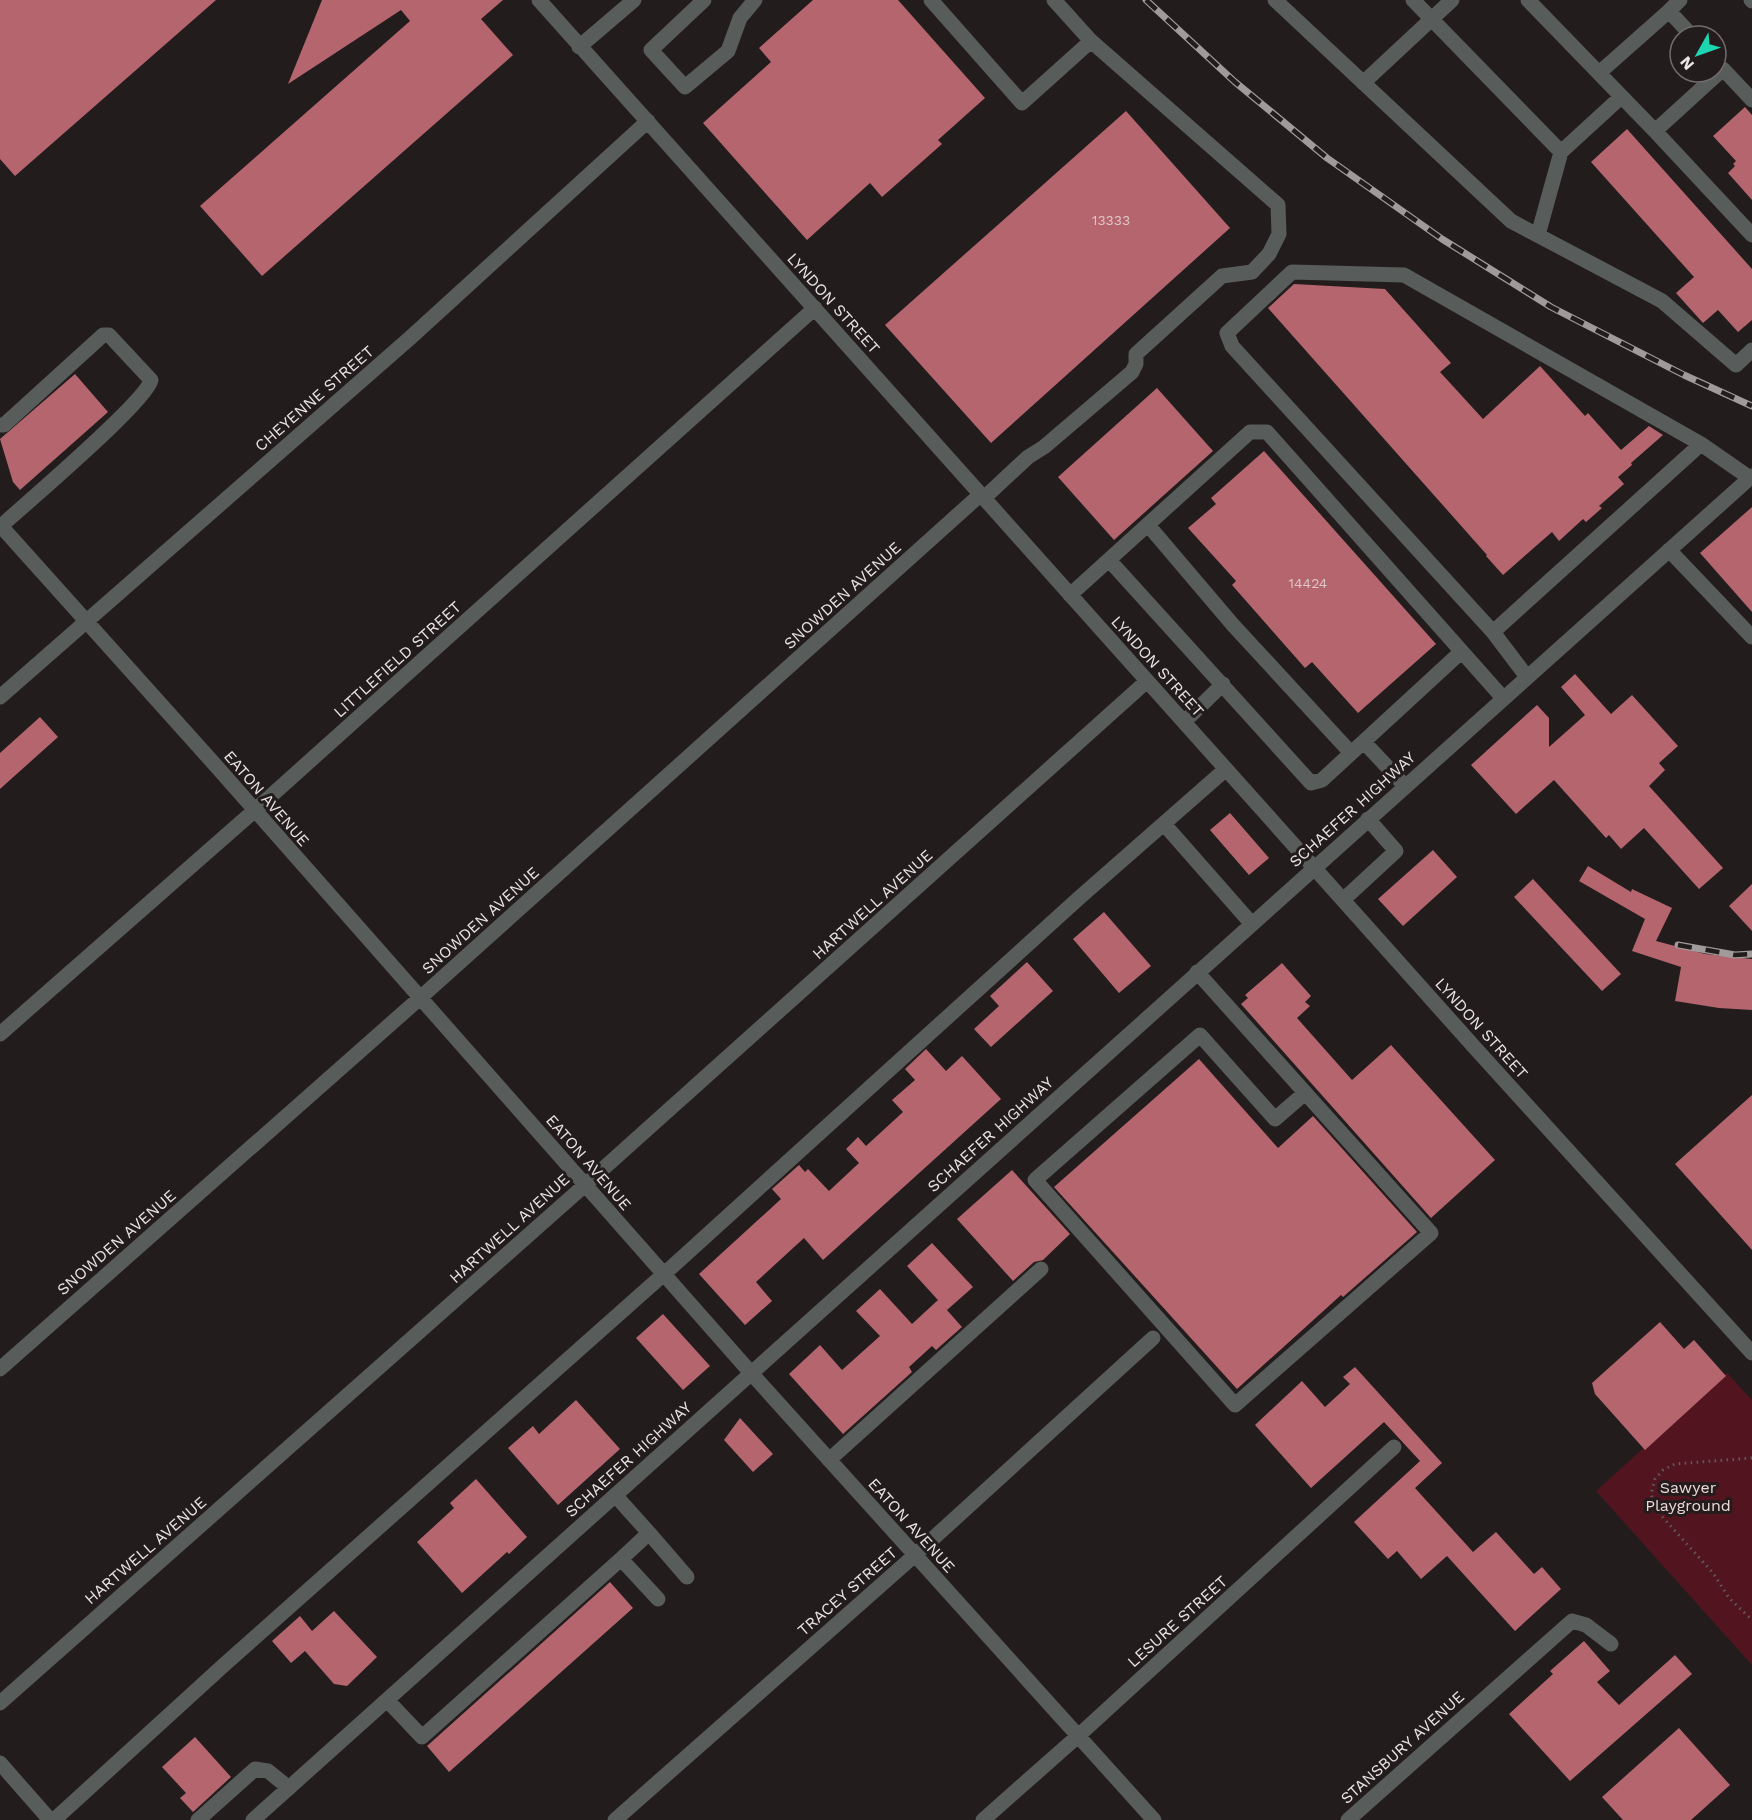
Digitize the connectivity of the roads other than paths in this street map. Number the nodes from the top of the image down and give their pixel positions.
1 (539, 0) edge
2 (634, 0) edge
3 (704, 0) edge
4 (755, 0) edge
5 (931, 0) edge
6 (1054, 0) edge
7 (1275, 0) edge
8 (1413, 0) edge
9 (1452, 0) edge
10 (1528, 0) edge
11 (1680, 0) edge
12 (1669, 11) junction
13 (1431, 19) junction
14 (1681, 24) edge
15 (1091, 41) junction
16 (579, 47) junction
17 (1599, 73) junction
18 (1728, 75) edge
19 (1363, 83) junction
20 (1701, 84) edge
21 (1621, 97) junction
22 (1752, 100) edge
23 (648, 121) junction
24 (1655, 130) junction
25 (1561, 152) junction
26 (1538, 235) junction
27 (1752, 235) edge
28 (814, 308) junction
29 (1752, 350) edge
30 (0, 425) edge
31 (1701, 444) junction
32 (1751, 477) edge
33 (982, 496) junction
34 (1148, 525) junction
35 (0, 526) edge
36 (1669, 550) junction
37 (1109, 560) junction
38 (1070, 595) junction
39 (85, 621) junction
40 (1493, 632) junction
41 (1752, 637) edge
42 (1461, 652) junction
43 (1527, 677) junction
44 (1147, 681) junction
45 (1222, 684) junction
46 (0, 697) edge
47 (1503, 698) junction
48 (1184, 722) junction
49 (1364, 742) junction
50 (1351, 753) junction
51 (1226, 769) junction
52 (1405, 786) junction
53 (254, 811) junction
54 (1368, 819) junction
55 (1164, 824) junction
56 (1313, 867) junction
57 (1343, 900) junction
58 (1251, 923) junction
59 (1197, 972) junction
60 (420, 998) junction
61 (0, 1034) edge
62 (1305, 1093) junction
63 (585, 1185) junction
64 (1041, 1269) dead end
65 (664, 1274) junction
66 (1153, 1338) dead end
67 (1752, 1353) edge
68 (0, 1369) edge
69 (751, 1373) junction
70 (1395, 1447) dead end
71 (829, 1460) junction
72 (615, 1495) junction
73 (649, 1533) junction
74 (915, 1555) junction
75 (621, 1559) junction
76 (687, 1577) dead end
77 (658, 1599) dead end
78 (1611, 1644) dead end
79 (387, 1700) junction
80 (0, 1703) edge
81 (1078, 1736) junction
82 (0, 1763) edge
83 (289, 1788) junction
84 (52, 1820) edge
85 (198, 1820) edge
86 (253, 1820) edge
87 (615, 1820) edge
88 (983, 1820) edge
89 (1155, 1820) edge
90 (1348, 1820) edge

1 - 16 street, LYNDON STREET
2 - 16 street
3 - 4 street
5 - 15 street
6 - 15 street, SNOWDEN AVENUE
7 - 19 street
8 - 13 street
9 - 13 street
10 - 17 street
11 - 12 street
12 - 14 street
12 - 17 street
13 - 19 street
13 - 25 street
15 - 33 street, SNOWDEN AVENUE
16 - 23 street, LYNDON STREET
17 - 21 street
18 - 22 street
19 - 26 street
20 - 24 street
21 - 24 street
21 - 25 street
23 - 28 street, LYNDON STREET
23 - 39 street, CHEYENNE STREET
24 - 27 street
25 - 26 street
26 - 29 street
28 - 33 street, LYNDON STREET
28 - 53 street, LITTLEFIELD STREET
30 - 35 street
31 - 32 street
31 - 40 street
31 - 40 street
32 - 36 street, SCHAEFER HIGHWAY
33 - 38 street, LYNDON STREET
33 - 60 street, SNOWDEN AVENUE
34 - 37 street
34 - 42 street
34 - 50 street
35 - 39 street, EATON AVENUE
36 - 41 street
36 - 43 street, SCHAEFER HIGHWAY
37 - 38 street
37 - 45 street
38 - 44 street, LYNDON STREET
39 - 46 street, CHEYENNE STREET
39 - 53 street, EATON AVENUE
40 - 43 street
42 - 47 street
42 - 49 street
43 - 47 street, SCHAEFER HIGHWAY
44 - 48 street, LYNDON STREET
44 - 63 street, HARTWELL AVENUE
45 - 48 street
45 - 50 street
47 - 52 street, SCHAEFER HIGHWAY
48 - 51 street, LYNDON STREET
49 - 50 street
49 - 52 street
51 - 55 street
51 - 56 street, LYNDON STREET
52 - 54 street, SCHAEFER HIGHWAY
53 - 60 street, EATON AVENUE
53 - 61 street, LITTLEFIELD STREET
54 - 56 street, SCHAEFER HIGHWAY
54 - 57 street
55 - 58 street
55 - 65 street
56 - 57 street, LYNDON STREET
56 - 58 street, SCHAEFER HIGHWAY
57 - 67 street, LYNDON STREET
58 - 59 street, SCHAEFER HIGHWAY
59 - 62 street
59 - 69 street, SCHAEFER HIGHWAY
60 - 63 street, EATON AVENUE
60 - 68 street, SNOWDEN AVENUE
62 - 62 street
63 - 65 street, EATON AVENUE
63 - 80 street, HARTWELL AVENUE
64 - 71 street
65 - 69 street, EATON AVENUE
65 - 84 street
66 - 74 street, TRACEY STREET
69 - 71 street, EATON AVENUE
69 - 72 street, SCHAEFER HIGHWAY
70 - 81 street, LESURE STREET
71 - 74 street, EATON AVENUE
72 - 73 street
72 - 79 street, SCHAEFER HIGHWAY
73 - 75 street
73 - 76 street
74 - 81 street, EATON AVENUE
74 - 87 street, TRACEY STREET
75 - 77 street
75 - 79 street
78 - 90 street, STANSBURY AVENUE
79 - 83 street, SCHAEFER HIGHWAY
81 - 88 street, LESURE STREET
81 - 89 street, EATON AVENUE
82 - 84 street
83 - 85 street
83 - 86 street, SCHAEFER HIGHWAY

